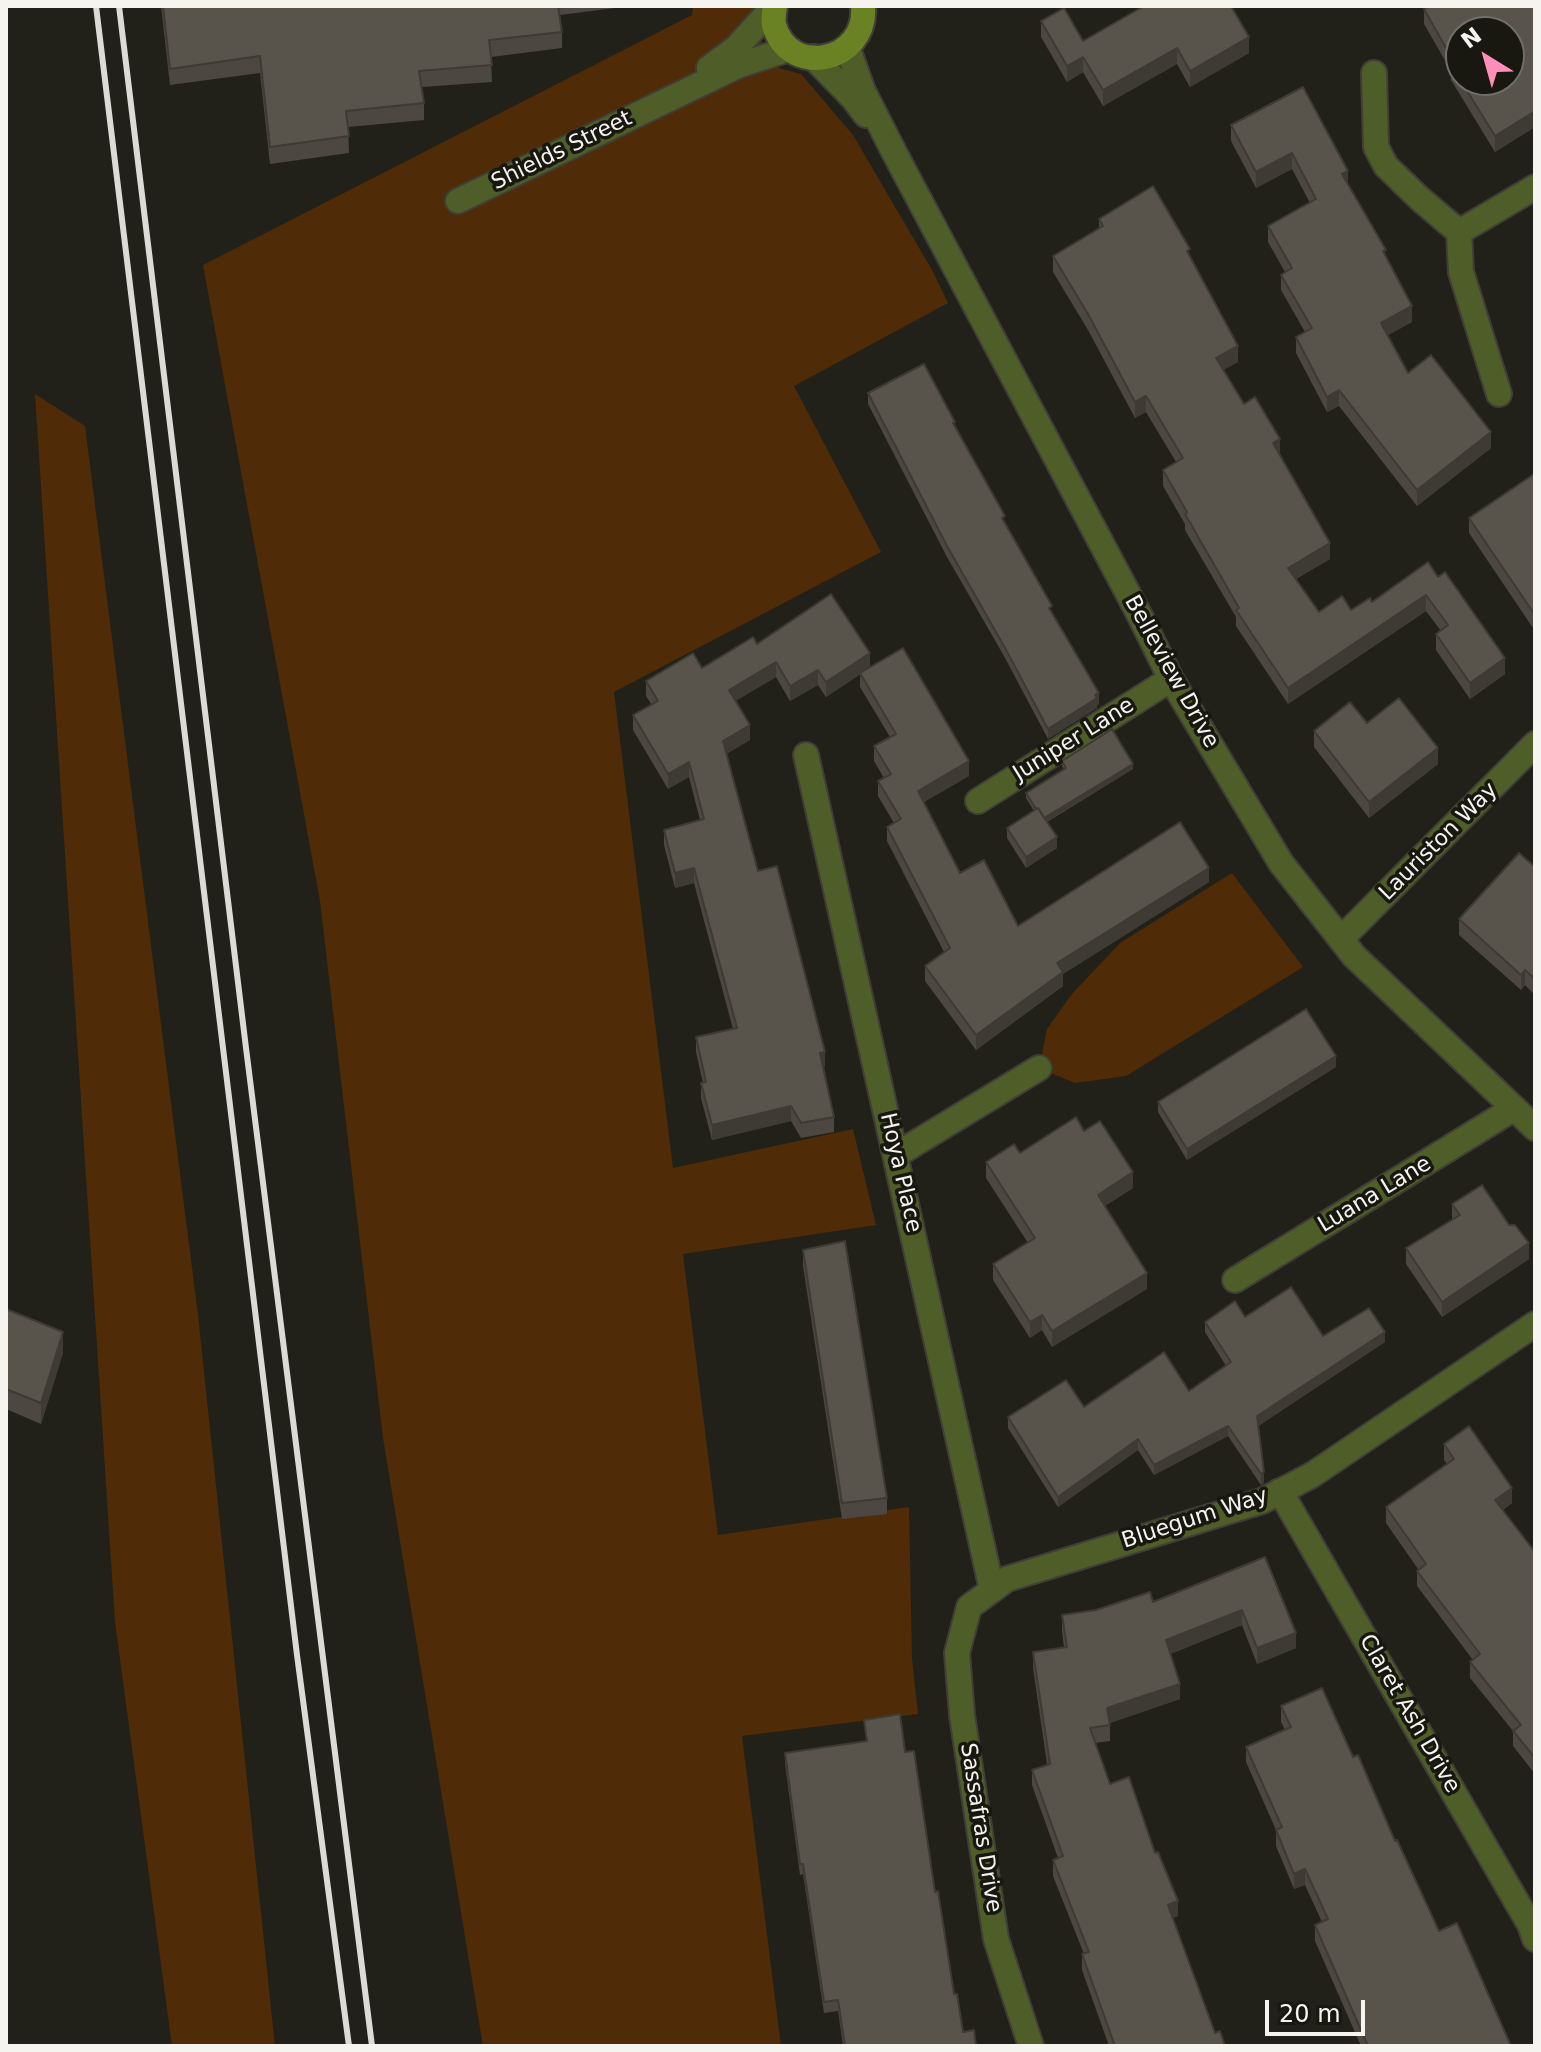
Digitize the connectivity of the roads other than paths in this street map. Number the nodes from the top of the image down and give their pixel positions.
1 (775, 6) edge
2 (868, 10) edge
3 (789, 49) junction
4 (848, 49) junction
5 (813, 57) junction
6 (1374, 73) dead end
7 (666, 101) junction
8 (894, 152) junction
9 (1535, 187) edge
10 (458, 201) dead end
11 (1459, 232) junction
12 (1499, 394) dead end
13 (1171, 679) junction
14 (1535, 744) edge
15 (806, 755) dead end
16 (978, 801) dead end
17 (1341, 939) junction
18 (1039, 1068) dead end
19 (1513, 1109) junction
20 (1535, 1128) edge
21 (896, 1155) junction
22 (1235, 1280) dead end
23 (1533, 1326) edge
24 (1280, 1491) junction
25 (992, 1590) junction
26 (969, 1607) joint
27 (1535, 1939) edge
28 (1031, 2046) edge

1 - 3 street
1 - 7 street, Shields Street
2 - 4 street
3 - 5 street
3 - 7 street, Shields Street
4 - 5 street
4 - 8 street, Belleview Drive
5 - 8 street, Belleview Drive
6 - 11 street
7 - 10 street, Shields Street
8 - 13 street, Belleview Drive
9 - 11 street
11 - 12 street
13 - 16 street, Juniper Lane
13 - 17 street, Belleview Drive
14 - 17 street, Lauriston Way
15 - 21 street, Hoya Place
17 - 19 street, Belleview Drive
18 - 21 street
19 - 20 street, Belleview Drive
19 - 22 street, Luana Lane
21 - 25 street, Hoya Place
23 - 24 street, Bluegum Way
24 - 25 street, Bluegum Way
24 - 27 street, Claret Ash Drive
25 - 26 street, Bluegum Way
26 - 28 street, Sassafras Drive

